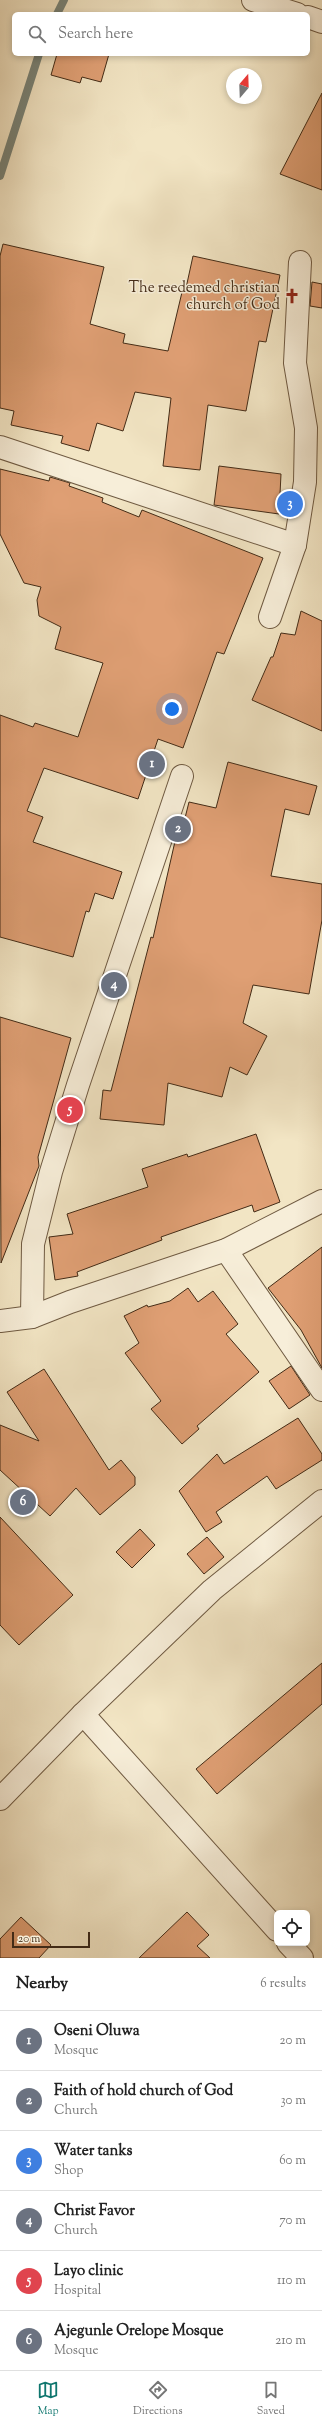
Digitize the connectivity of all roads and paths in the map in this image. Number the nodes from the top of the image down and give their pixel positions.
1 (253, 0) edge
2 (291, 12) edge
3 (310, 18) edge
4 (322, 22) edge
5 (300, 262) dead end
6 (314, 426) edge
7 (0, 447) edge
8 (294, 545) junction
9 (270, 617) dead end
10 (182, 776) dead end
11 (322, 1201) edge
12 (226, 1250) junction
13 (32, 1317) junction
14 (0, 1321) edge
15 (322, 1390) edge
16 (322, 1501) edge
17 (83, 1714) junction
18 (0, 1799) edge
19 (274, 1927) edge
20 (291, 1946) edge
21 (302, 1958) edge

1 - 2 street
3 - 4 street
5 - 6 street
6 - 8 street
7 - 8 street
8 - 9 street
10 - 13 street
11 - 12 street
12 - 13 street
12 - 15 street
13 - 14 street
16 - 17 street
17 - 18 street
17 - 19 street
20 - 21 street

